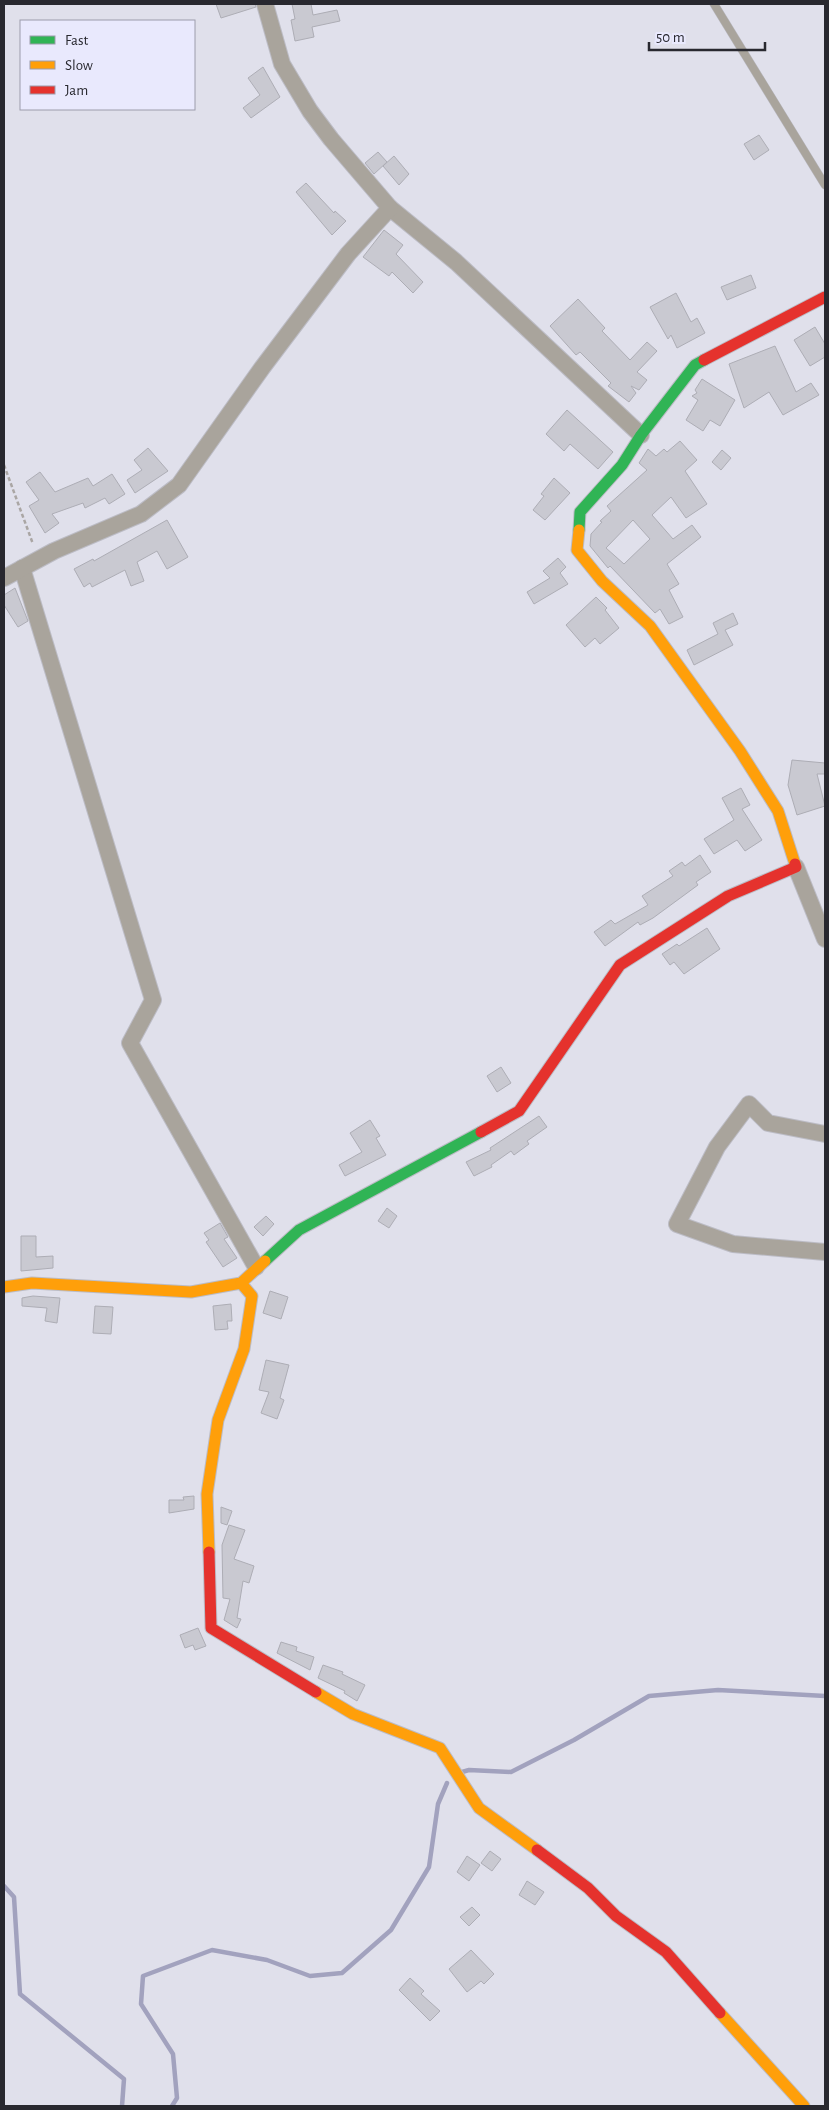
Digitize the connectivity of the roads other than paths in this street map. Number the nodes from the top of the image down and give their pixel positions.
1 (265, 4) edge
2 (714, 4) edge
3 (825, 185) edge
4 (390, 208) junction
5 (825, 297) edge
6 (641, 435) junction
7 (22, 568) junction
8 (4, 578) edge
9 (796, 867) junction
10 (825, 939) edge
11 (825, 1134) edge
12 (825, 1252) edge
13 (256, 1267) junction
14 (241, 1283) junction
15 (4, 1287) edge
16 (804, 2106) edge

1 - 4 street
2 - 3 lane
4 - 6 street
4 - 7 street
5 - 6 street
6 - 9 street
7 - 8 street
7 - 13 street
9 - 10 street
9 - 13 street
11 - 12 street
13 - 14 street
14 - 15 street
14 - 16 street

